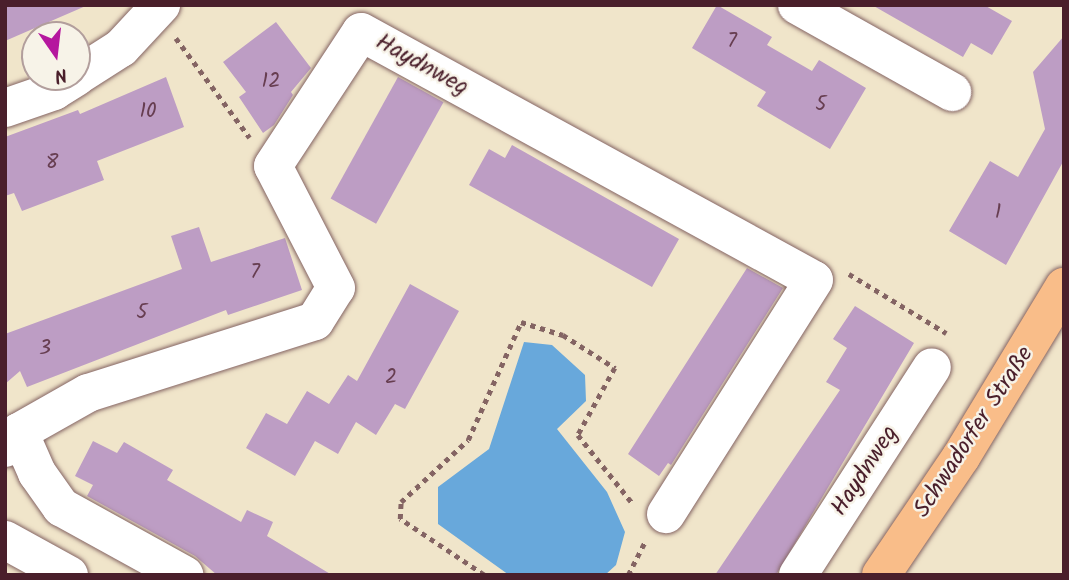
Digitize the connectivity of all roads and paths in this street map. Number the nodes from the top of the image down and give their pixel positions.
1 (797, 5) edge
2 (159, 9) edge
3 (91, 67) edge
4 (54, 91) edge
5 (952, 92) dead end
6 (5, 108) edge
7 (272, 166) junction
8 (1064, 286) edge
9 (932, 367) dead end
10 (12, 440) edge
11 (651, 519) junction
12 (5, 540) edge
13 (69, 575) edge
14 (184, 575) edge
15 (484, 575) edge
16 (628, 575) edge
17 (798, 575) edge
18 (881, 575) edge

1 - 5 street
2 - 3 street
2 - 7 path
4 - 6 street
7 - 10 street
7 - 11 street, Haydnweg
8 - 18 main road, Schwadorfer Straße
9 - 17 street, Haydnweg
10 - 14 street
11 - 15 path
11 - 16 path
12 - 13 street

